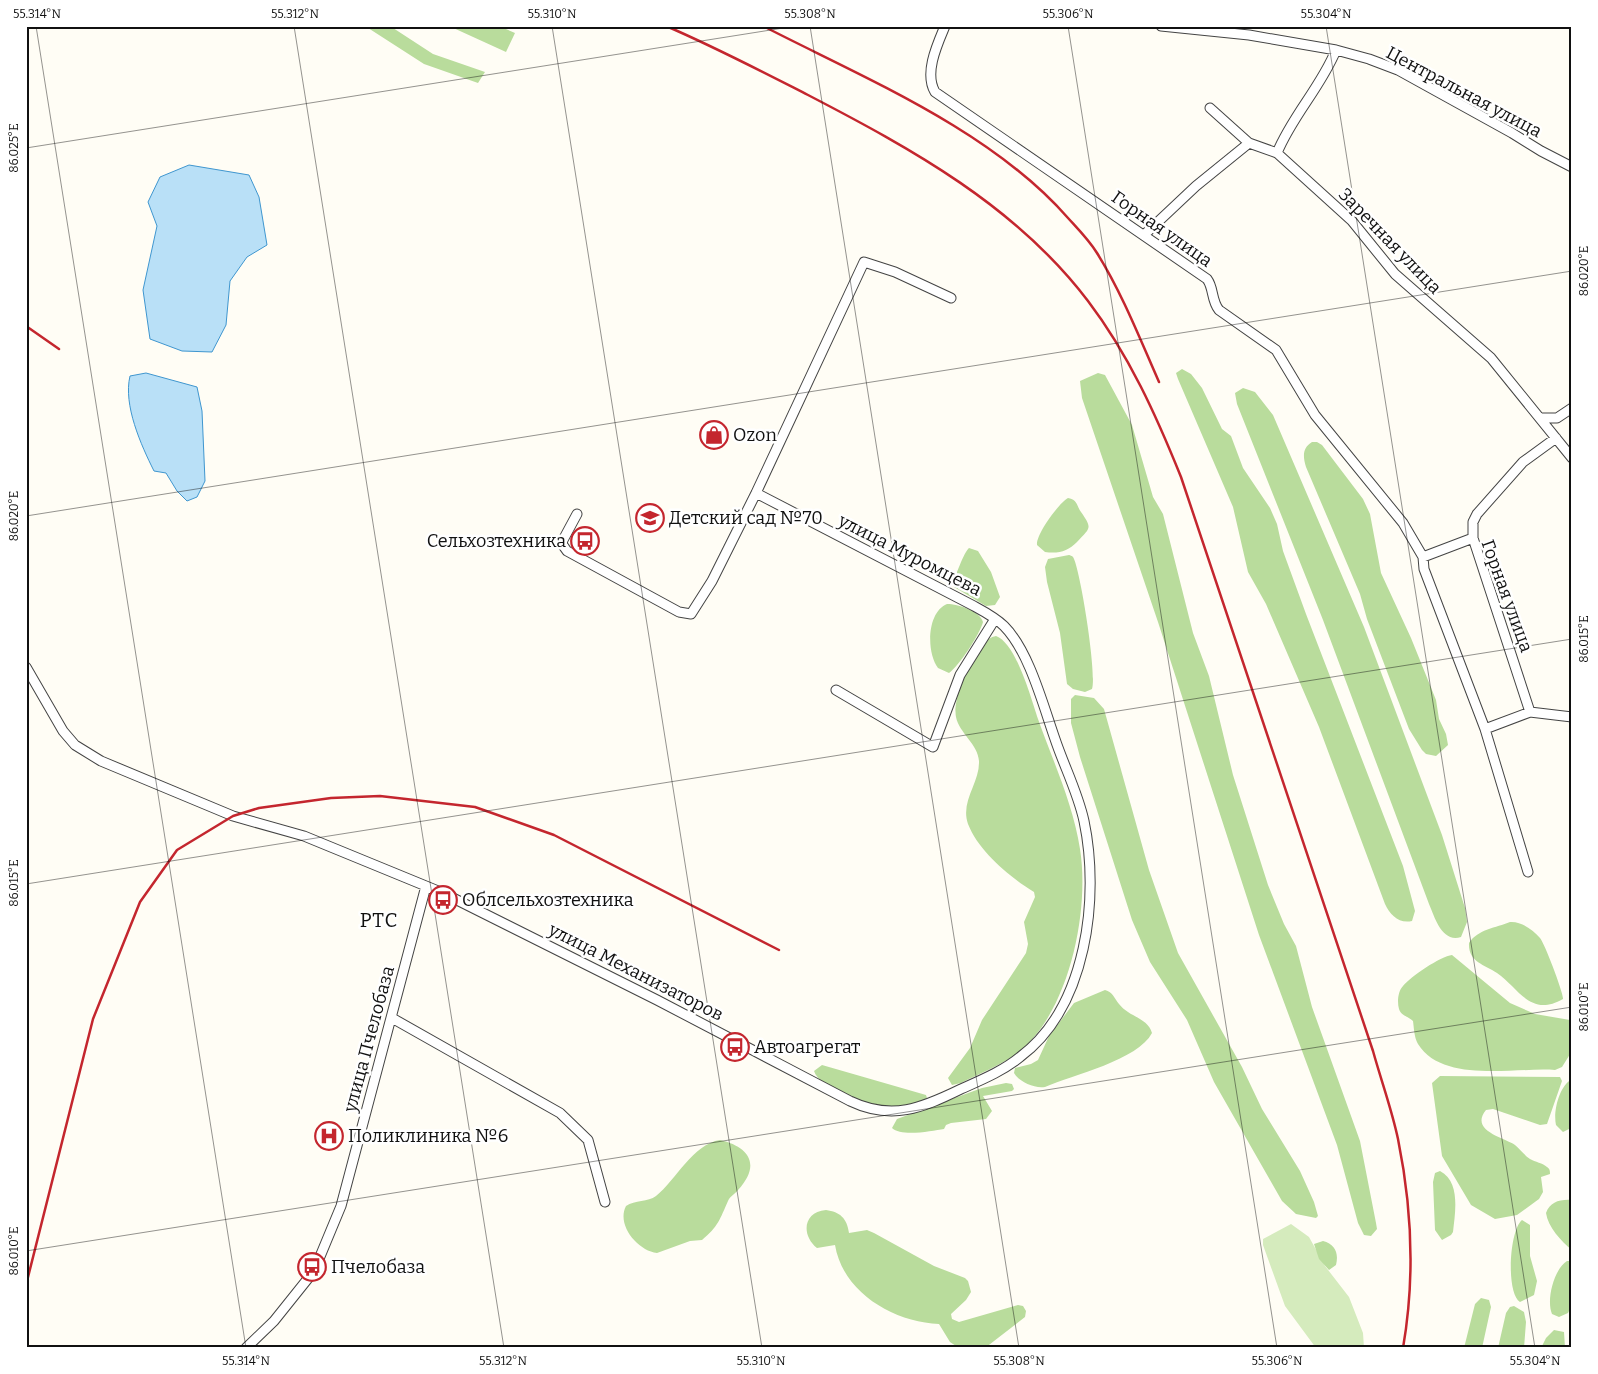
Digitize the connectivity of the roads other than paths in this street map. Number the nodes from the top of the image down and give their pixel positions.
1 (945, 26) edge
2 (1161, 26) edge
3 (1336, 50) junction
4 (1210, 108) dead end
5 (1249, 144) junction
6 (1277, 153) junction
7 (1572, 167) edge
8 (1144, 235) junction
9 (951, 298) dead end
10 (1572, 408) edge
11 (1542, 418) junction
12 (1556, 438) junction
13 (1572, 458) edge
14 (756, 493) junction
15 (577, 514) dead end
16 (1473, 538) junction
17 (1423, 557) junction
18 (995, 619) junction
19 (26, 667) edge
20 (836, 690) dead end
21 (1530, 712) junction
22 (1572, 717) edge
23 (1485, 730) junction
24 (1528, 872) dead end
25 (426, 886) junction
26 (392, 1018) junction
27 (606, 1202) dead end
28 (246, 1348) edge

1 - 8 street, Горная улица
2 - 3 street, Центральная улица
3 - 6 street
3 - 7 street, Центральная улица
4 - 5 street, Заречная улица
5 - 6 street, Заречная улица
5 - 8 street
6 - 11 street, Заречная улица
8 - 17 street, Горная улица
9 - 14 street
10 - 11 street
11 - 12 street, Заречная улица
12 - 13 street, Заречная улица
12 - 16 street
14 - 15 street
14 - 18 street, улица Муромцева
16 - 17 street, Горная улица
16 - 21 street, Горная улица
17 - 23 street, Горная улица
18 - 20 street
18 - 25 street, улица Механизаторов
19 - 25 street, улица Механизаторов
21 - 22 street
21 - 23 street
23 - 24 street, Горная улица
25 - 26 street, улица Пчелобаза
26 - 27 street
26 - 28 street, улица Пчелобаза

